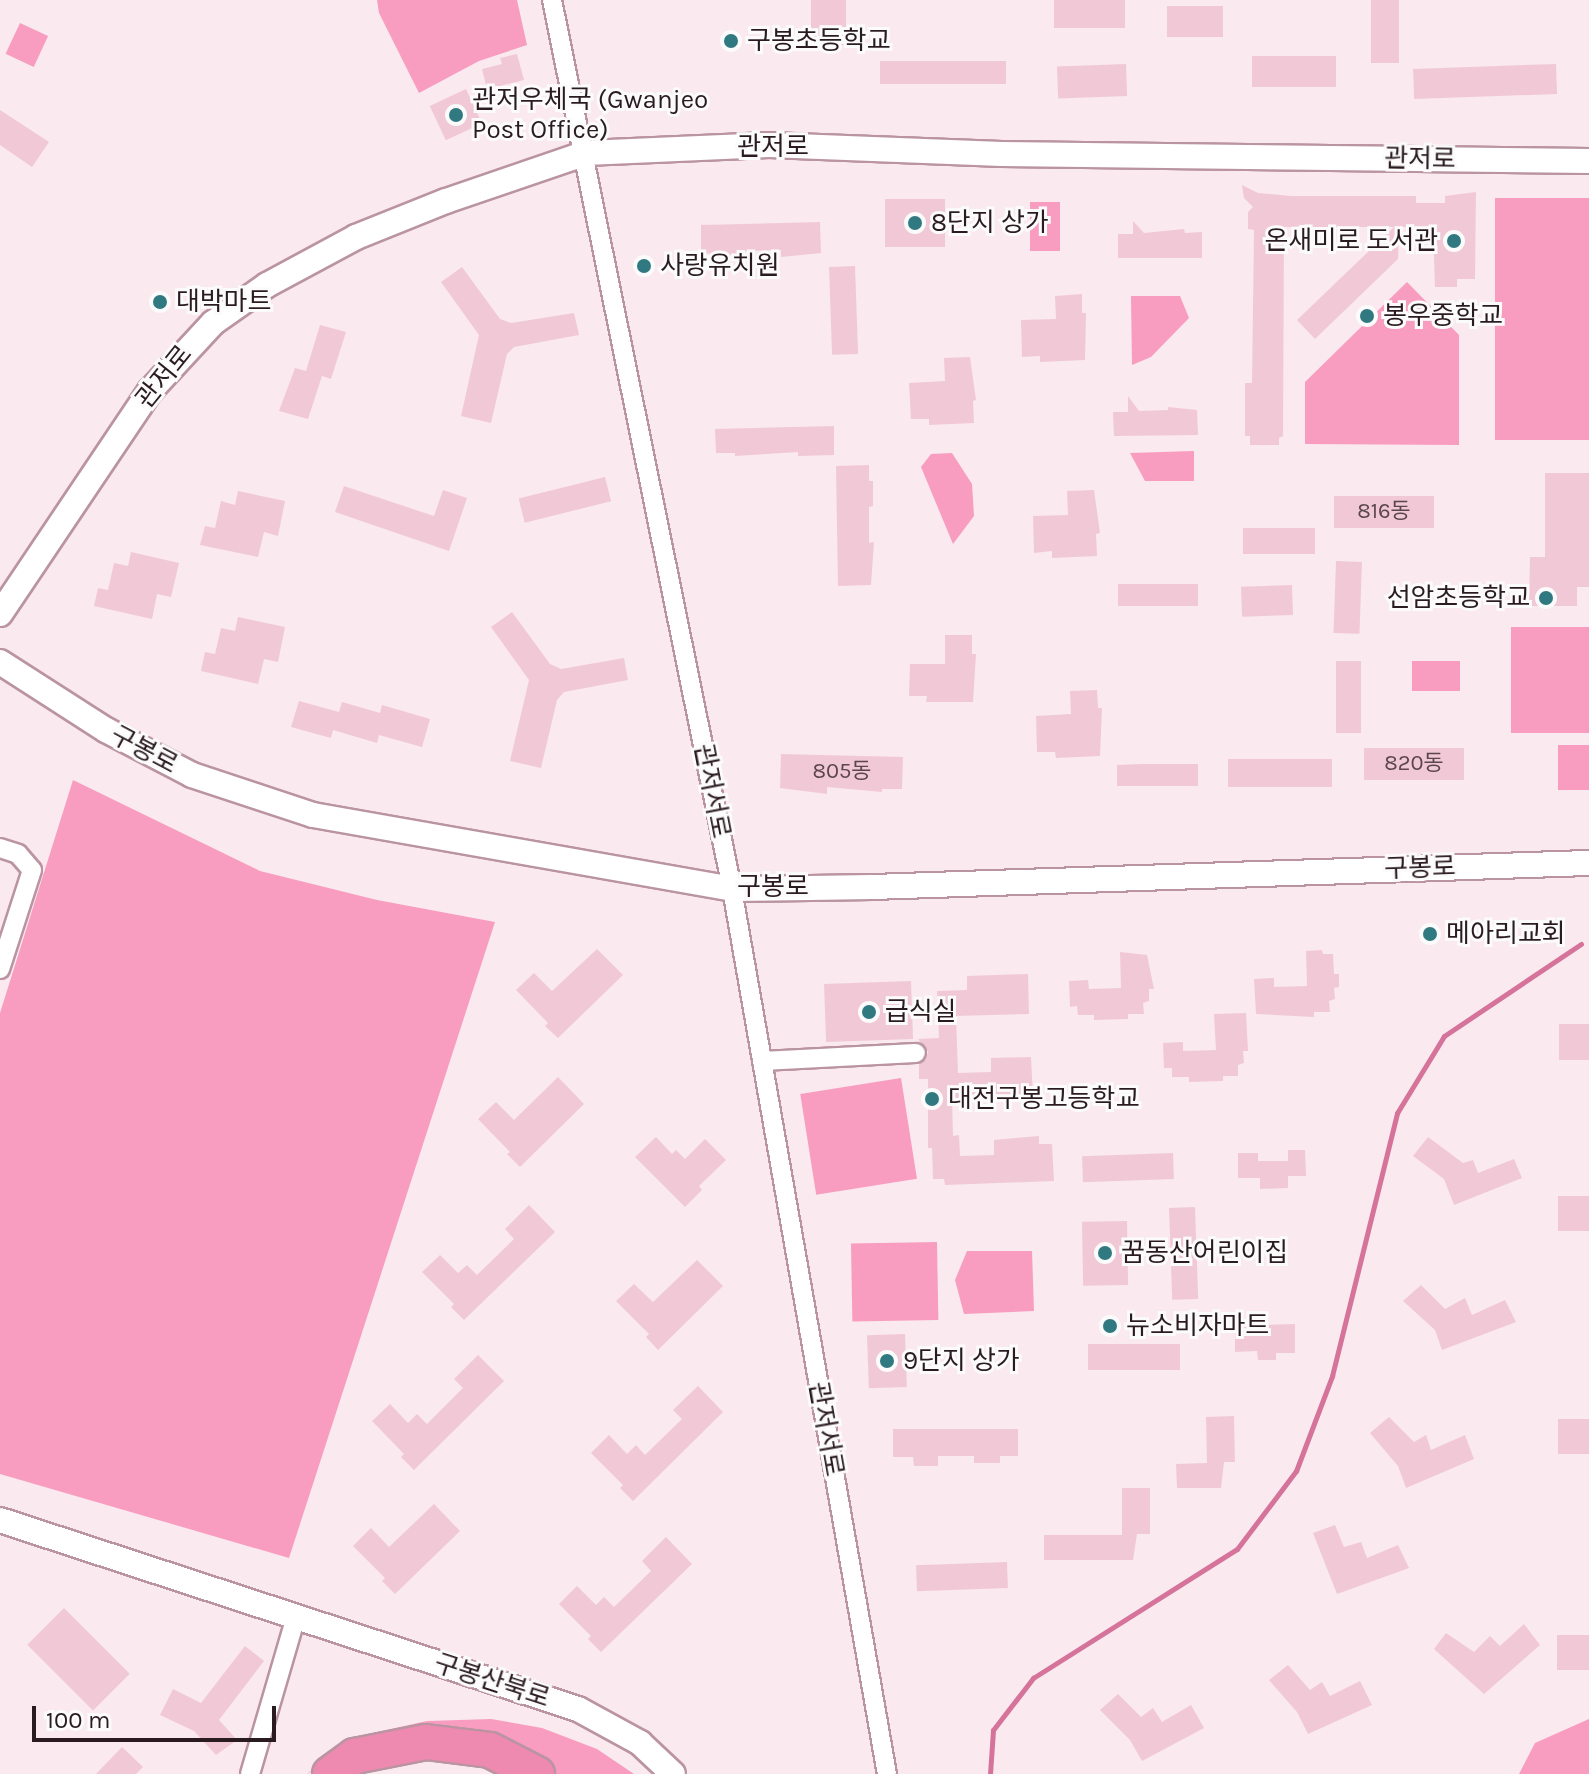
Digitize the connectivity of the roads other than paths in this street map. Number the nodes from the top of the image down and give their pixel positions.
1 (552, 0) edge
2 (586, 153) junction
3 (1589, 161) edge
4 (0, 614) edge
5 (0, 662) edge
6 (0, 848) edge
7 (1589, 863) edge
8 (732, 889) junction
9 (0, 969) edge
10 (916, 1053) dead end
11 (762, 1061) junction
12 (0, 1520) edge
13 (296, 1617) junction
14 (250, 1774) edge
15 (330, 1774) edge
16 (537, 1774) edge
17 (673, 1774) edge
18 (887, 1774) edge

1 - 2 street, 관저서로
2 - 3 street, 관저로
2 - 4 street, 관저로
2 - 8 street, 관저서로
5 - 8 street, 구봉로
6 - 9 street
7 - 8 street, 구봉로
8 - 11 street, 관저서로
10 - 11 street
11 - 18 street, 관저서로
12 - 13 street, 구봉산북로
13 - 14 street
13 - 17 street, 구봉산북로
15 - 16 highway

